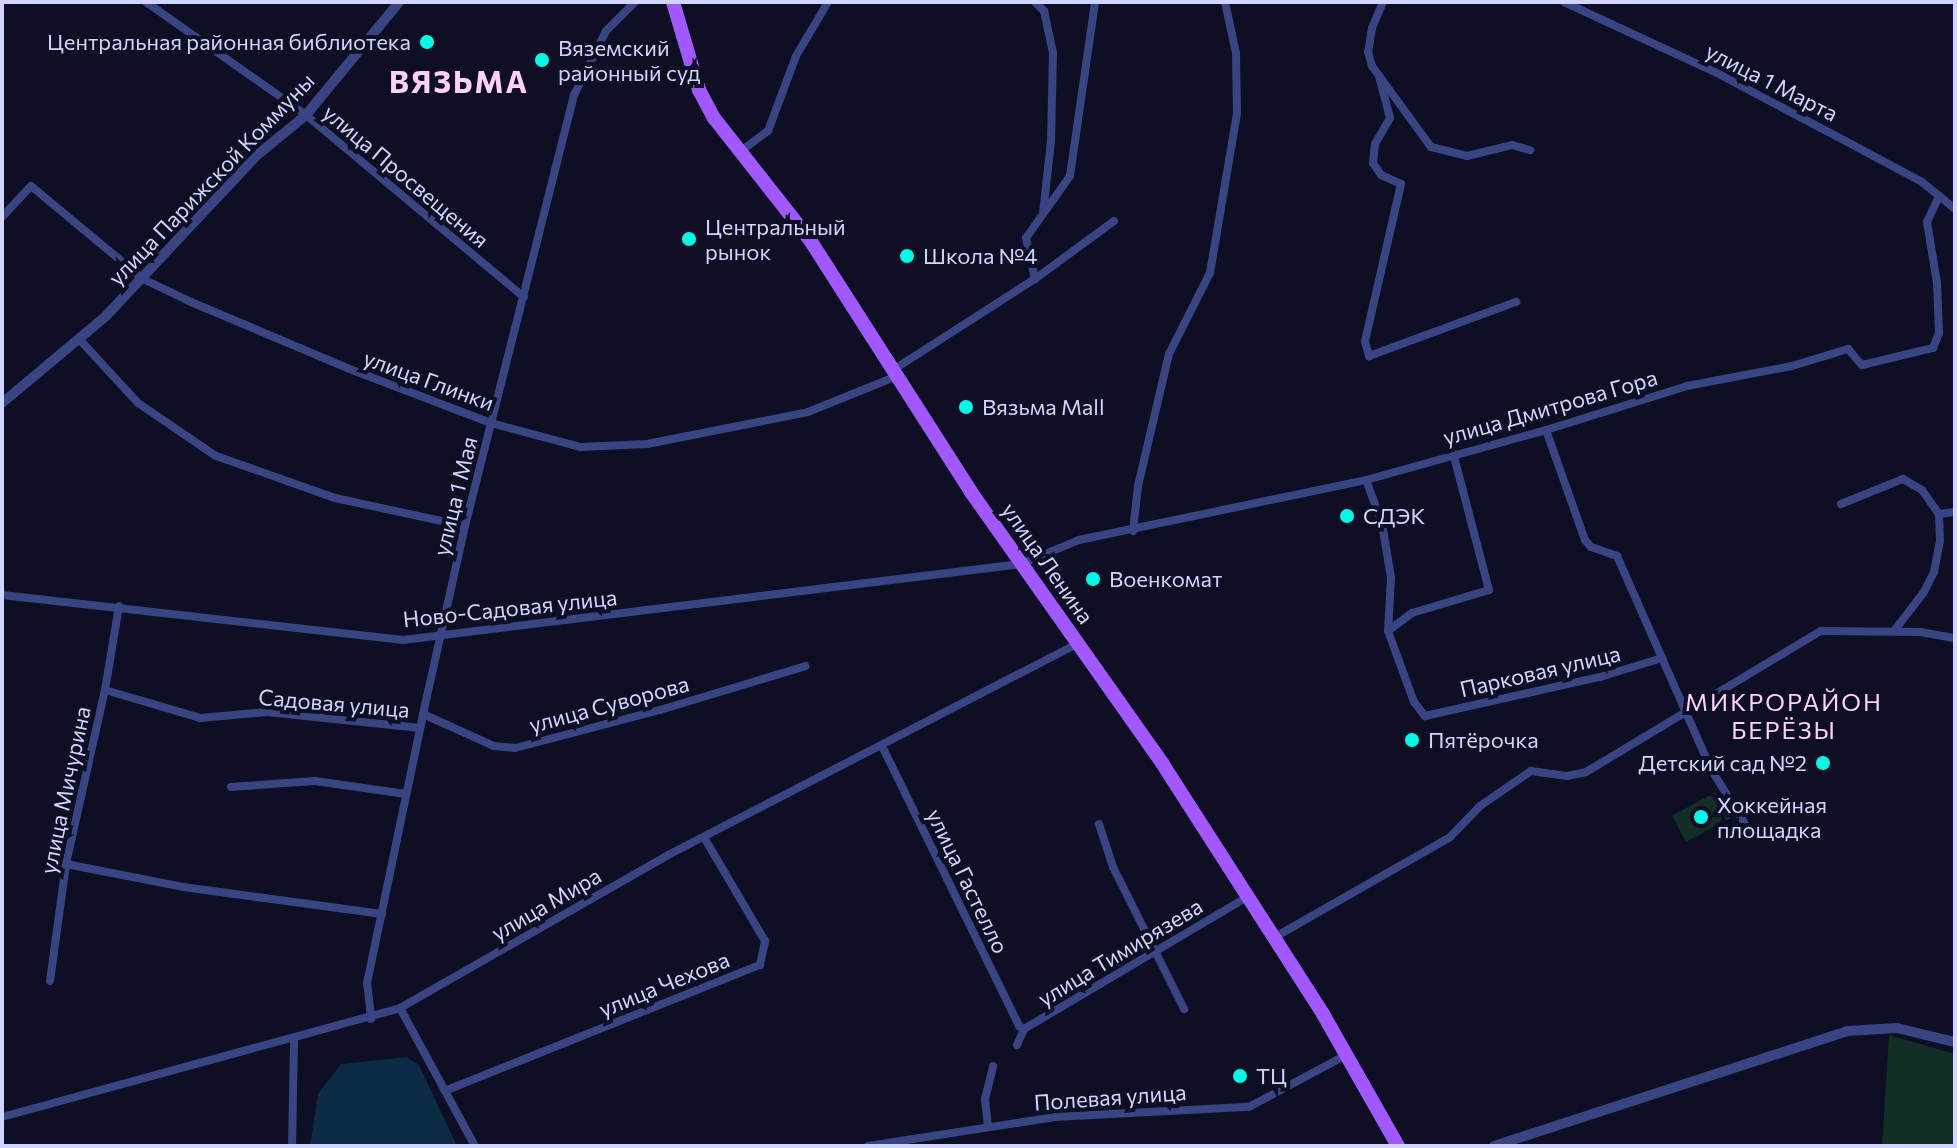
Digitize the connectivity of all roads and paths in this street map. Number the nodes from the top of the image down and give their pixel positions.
1 (146, 2) edge
2 (399, 2) edge
3 (635, 2) edge
4 (673, 2) edge
5 (828, 2) edge
6 (1035, 2) edge
7 (1095, 2) edge
8 (1225, 2) edge
9 (1383, 2) edge
10 (1564, 2) edge
11 (1379, 76) junction
12 (306, 115) junction
13 (1530, 150) dead end
14 (741, 151) junction
15 (1939, 196) junction
16 (1955, 209) edge
17 (1042, 214) junction
18 (2, 217) edge
19 (1114, 221) dead end
20 (143, 279) junction
21 (1035, 279) junction
22 (524, 297) junction
23 (1516, 302) dead end
24 (79, 339) junction
25 (895, 373) junction
26 (2, 403) edge
27 (491, 423) junction
28 (1546, 430) junction
29 (1453, 453) junction
30 (1366, 480) junction
31 (1841, 504) dead end
32 (1955, 512) edge
33 (1939, 514) junction
34 (465, 526) junction
35 (1133, 531) junction
36 (1021, 564) junction
37 (2, 595) edge
38 (119, 606) junction
39 (1388, 631) junction
40 (1894, 631) junction
41 (440, 638) junction
42 (1955, 638) edge
43 (1077, 644) junction
44 (1662, 658) junction
45 (806, 666) dead end
46 (105, 690) junction
47 (1683, 710) junction
48 (423, 714) junction
49 (420, 728) junction
50 (882, 746) junction
51 (231, 787) dead end
52 (406, 794) junction
53 (1099, 824) dead end
54 (1748, 829) dead end
55 (705, 839) junction
56 (66, 864) junction
57 (1249, 896) junction
58 (382, 914) junction
59 (1275, 937) junction
60 (1154, 951) junction
61 (50, 981) dead end
62 (400, 1008) junction
63 (1184, 1009) dead end
64 (371, 1019) junction
65 (1024, 1029) junction
66 (294, 1038) junction
67 (1955, 1042) edge
68 (1017, 1045) dead end
69 (1344, 1056) junction
70 (993, 1066) dead end
71 (447, 1090) junction
72 (3, 1113) edge
73 (988, 1127) junction
74 (292, 1146) edge
75 (475, 1146) edge
76 (868, 1146) edge
77 (1398, 1146) edge
78 (1494, 1146) edge

1 - 12 street, улица Просвещения
2 - 12 street, улица Парижской Коммуны
3 - 22 street, улица 1 Мая
4 - 14 main road, улица Ленина
5 - 14 street
6 - 17 street
7 - 17 street
8 - 35 street
9 - 11 street
10 - 15 street, улица 1 Марта
11 - 13 street
11 - 23 street
12 - 20 street, улица Парижской Коммуны
12 - 22 street, улица Просвещения
14 - 25 main road, улица Ленина
15 - 16 street, улица 1 Марта
15 - 28 street, улица Дмитрова Гора
17 - 21 street
18 - 20 street, улица Глинки
19 - 21 street, улица Глинки
20 - 24 street, улица Парижской Коммуны
20 - 27 street, улица Глинки
21 - 25 street, улица Глинки
22 - 27 street, улица 1 Мая
24 - 26 street, улица Парижской Коммуны
24 - 34 street
25 - 27 street, улица Глинки
25 - 36 main road, улица Ленина
27 - 34 street, улица 1 Мая
28 - 29 street, улица Дмитрова Гора
28 - 44 street
29 - 30 street, улица Дмитрова Гора
29 - 39 street
30 - 35 street, улица Дмитрова Гора
30 - 39 street
31 - 33 street
32 - 33 street
33 - 40 street
34 - 41 street, улица 1 Мая
35 - 36 street, улица Дмитрова Гора
36 - 41 street, Ново-Садовая улица
36 - 43 main road, улица Ленина
37 - 38 street, Ново-Садовая улица
38 - 41 street, Ново-Садовая улица
38 - 46 street, улица Мичурина
39 - 44 street, Парковая улица
40 - 42 street
40 - 47 street
41 - 48 street, улица 1 Мая
43 - 50 street, улица Мира
43 - 57 main road, улица Ленина
44 - 47 street
45 - 48 street, улица Суворова
46 - 49 street, Садовая улица
46 - 56 street, улица Мичурина
47 - 54 street
47 - 59 street
48 - 49 street, улица 1 Мая
49 - 52 street, улица 1 Мая
50 - 55 street, улица Мира
50 - 65 street, улица Гастелло
51 - 52 street
52 - 58 street, улица 1 Мая
53 - 60 street
55 - 62 street, улица Мира
55 - 71 street, улица Чехова
56 - 58 street
56 - 61 street, улица Мичурина
57 - 59 main road, улица Ленина
57 - 60 street, улица Тимирязева
58 - 64 street, улица 1 Мая
59 - 69 main road, улица Ленина
60 - 63 street
60 - 65 street, улица Тимирязева
62 - 64 street, улица Мира
62 - 71 street
64 - 66 street, улица Мира
65 - 68 street, улица Тимирязева
66 - 72 street, улица Мира
66 - 74 street
67 - 78 street
69 - 73 street, Полевая улица
69 - 77 main road, улица Ленина
70 - 73 street
71 - 75 street
73 - 76 street, Полевая улица

